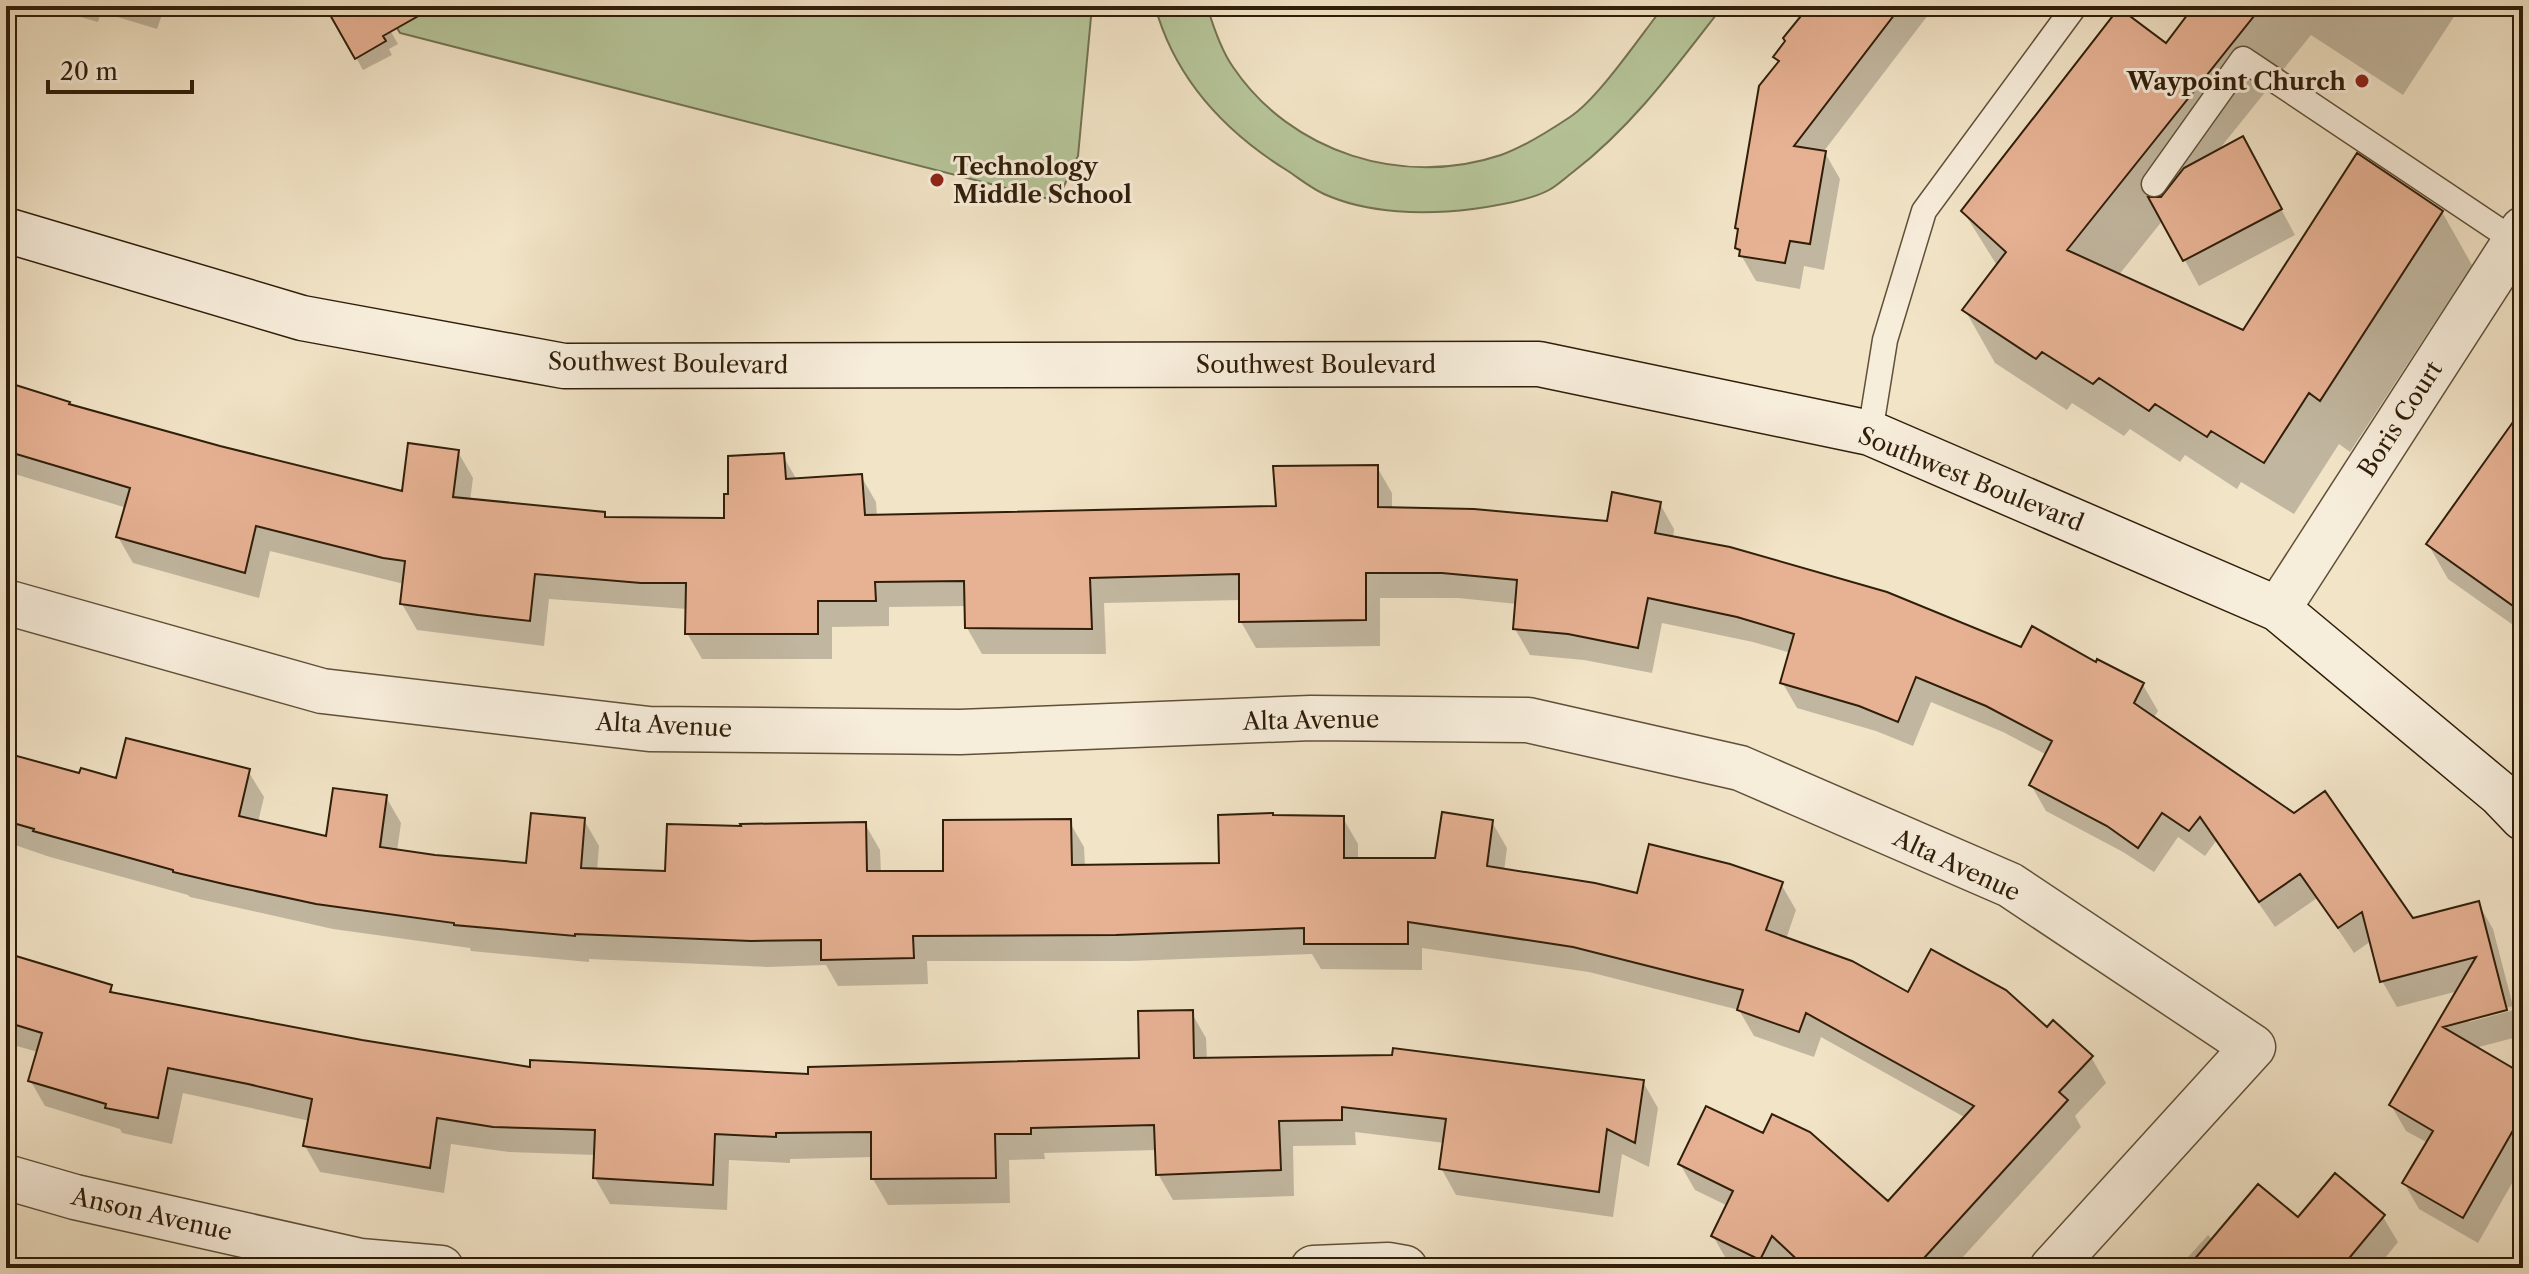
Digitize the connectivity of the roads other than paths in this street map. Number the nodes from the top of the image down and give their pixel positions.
1 (2075, 6) edge
2 (2154, 184) dead end
3 (6, 230) edge
4 (2519, 235) edge
5 (1870, 433) junction
6 (6, 602) edge
7 (2278, 609) junction
8 (2523, 818) edge
9 (6, 1177) edge
10 (441, 1268) edge
11 (1313, 1268) edge
12 (1405, 1268) edge
13 (2052, 1268) edge

1 - 5 lane
2 - 4 lane
3 - 5 street, Southwest Boulevard
4 - 7 street, Boris Court
5 - 7 street, Southwest Boulevard
6 - 13 street, Alta Avenue
7 - 8 street, Southwest Boulevard
9 - 10 street, Anson Avenue
11 - 12 street

